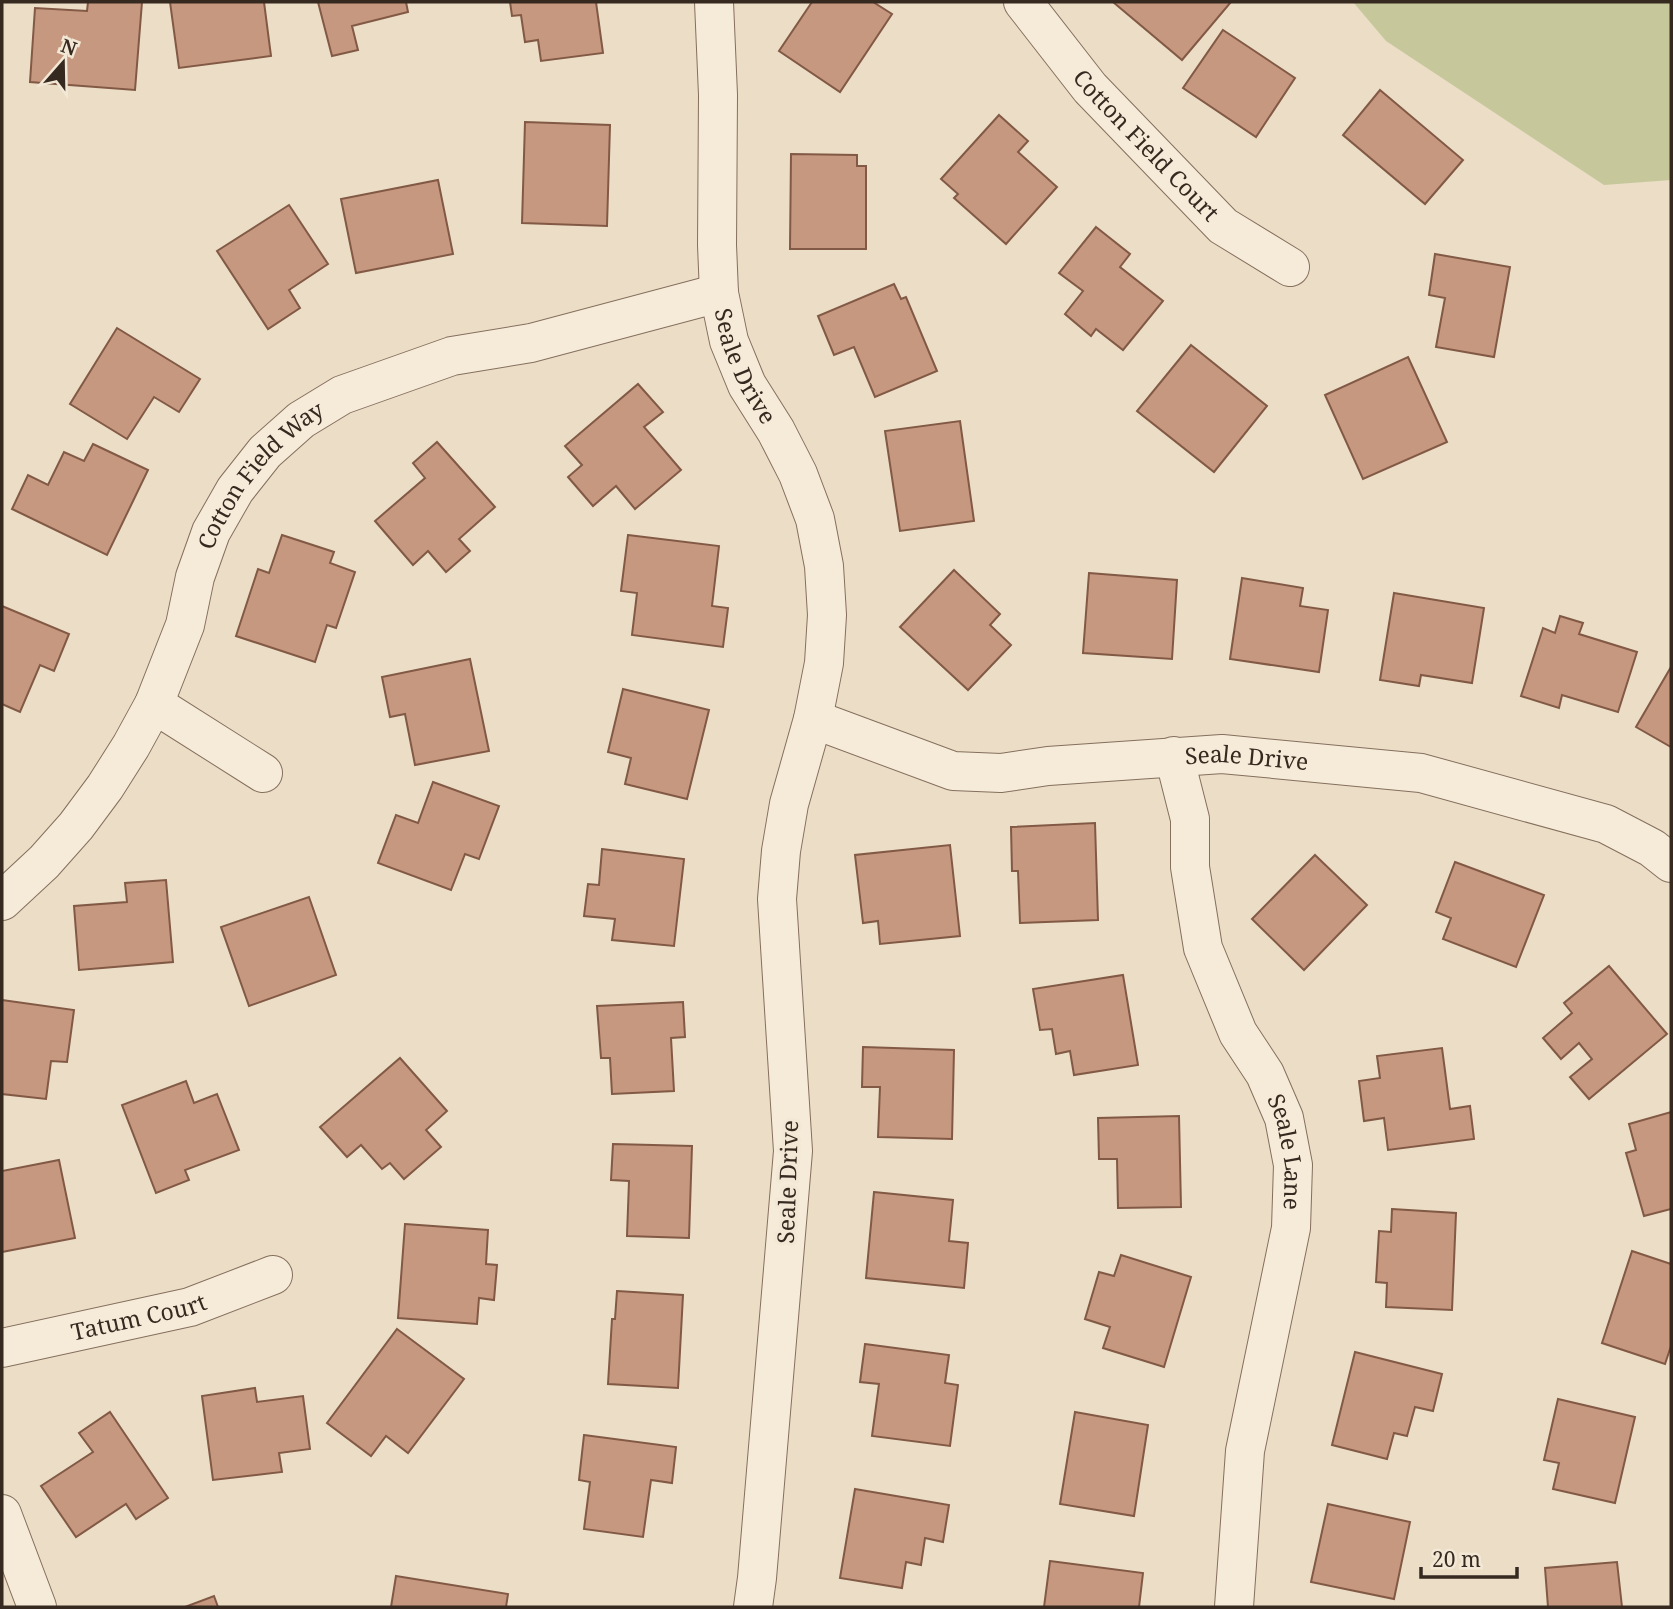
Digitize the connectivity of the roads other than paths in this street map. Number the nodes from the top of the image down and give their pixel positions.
1 (713, 2) edge
2 (1023, 2) edge
3 (1290, 267) dead end
4 (719, 293) junction
5 (154, 704) junction
6 (813, 719) junction
7 (1174, 756) junction
8 (263, 774) dead end
9 (1671, 863) edge
10 (2, 901) edge
11 (273, 1275) dead end
12 (2, 1348) edge
13 (2, 1514) edge
14 (37, 1607) edge
15 (753, 1607) edge
16 (1234, 1607) edge

1 - 4 street, Seale Drive
2 - 3 street, Cotton Field Court
4 - 5 street, Cotton Field Way
4 - 6 street, Seale Drive
5 - 8 street
5 - 10 street, Cotton Field Way
6 - 7 street, Seale Drive
6 - 15 street, Seale Drive
7 - 9 street, Seale Drive
7 - 16 street, Seale Lane
11 - 12 street, Tatum Court
13 - 14 street

